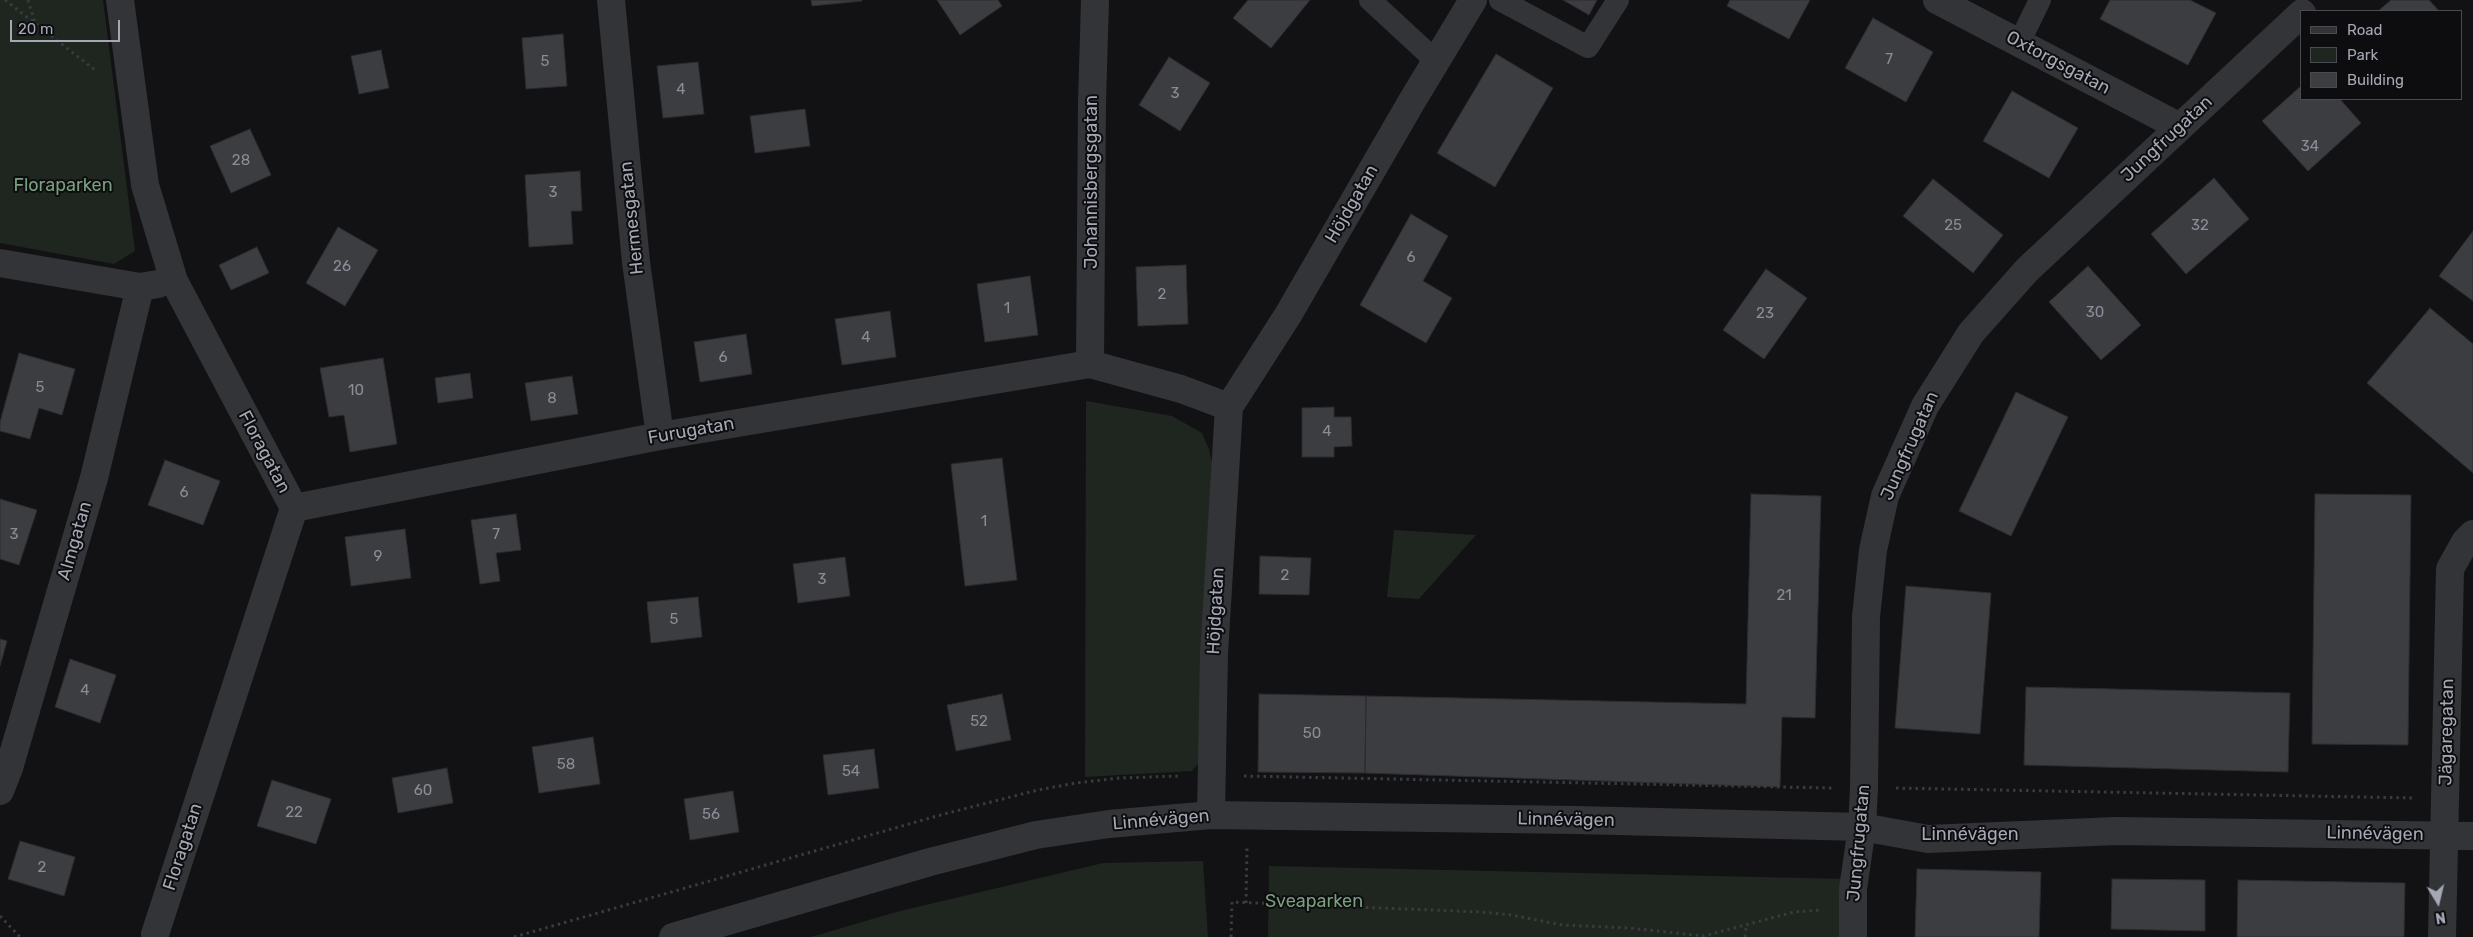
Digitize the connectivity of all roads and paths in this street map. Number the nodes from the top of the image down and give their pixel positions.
1 (5, 0) edge
2 (28, 0) edge
3 (120, 0) edge
4 (611, 0) edge
5 (1095, 0) edge
6 (1370, 0) edge
7 (1473, 0) edge
8 (1500, 0) edge
9 (1618, 0) edge
10 (1936, 0) edge
11 (2040, 0) edge
12 (2316, 0) edge
13 (2305, 10) edge
14 (2300, 15) edge
15 (35, 25) junction
16 (2018, 43) junction
17 (1436, 61) junction
18 (134, 99) junction
19 (2180, 127) junction
20 (0, 263) edge
21 (174, 281) junction
22 (140, 287) junction
23 (1090, 364) junction
24 (1229, 407) junction
25 (660, 436) junction
26 (294, 508) junction
27 (2473, 534) edge
28 (0, 791) edge
29 (1212, 815) junction
30 (1862, 827) junction
31 (2443, 835) junction
32 (2473, 836) edge
33 (1853, 907) junction
34 (0, 916) edge
35 (1746, 927) junction
36 (155, 934) dead end
37 (20, 937) edge
38 (673, 937) edge
39 (1231, 937) edge
40 (1745, 937) edge
41 (1853, 937) edge
42 (2442, 937) edge

1 - 15 path
2 - 15 path
3 - 18 street, Floragatan
4 - 25 street, Hermesgatan
5 - 23 street, Johannisbergsgatan
6 - 17 lane
7 - 17 street, Höjdgatan
8 - 9 lane
10 - 16 street, Oxtorgsgatan
11 - 16 lane
12 - 13 street, Jungfrugatan
14 - 19 street, Jungfrugatan
15 - 18 path
16 - 19 street, Oxtorgsgatan
17 - 24 street, Höjdgatan
18 - 21 street, Floragatan
19 - 30 street, Jungfrugatan
20 - 22 street
21 - 22 street
21 - 26 street, Floragatan
22 - 28 street, Almgatan
23 - 24 street
23 - 25 street, Furugatan
24 - 29 street, Höjdgatan
25 - 26 street, Furugatan
26 - 36 street, Floragatan
27 - 31 street, Jägaregatan
29 - 30 street, Linnévägen
29 - 38 street, Linnévägen
30 - 31 street, Linnévägen
30 - 33 street, Jungfrugatan
31 - 32 street, Linnévägen
31 - 42 street, Jägaregatan
33 - 35 path
33 - 41 street, Jungfrugatan
34 - 37 path
35 - 39 path
35 - 40 path

